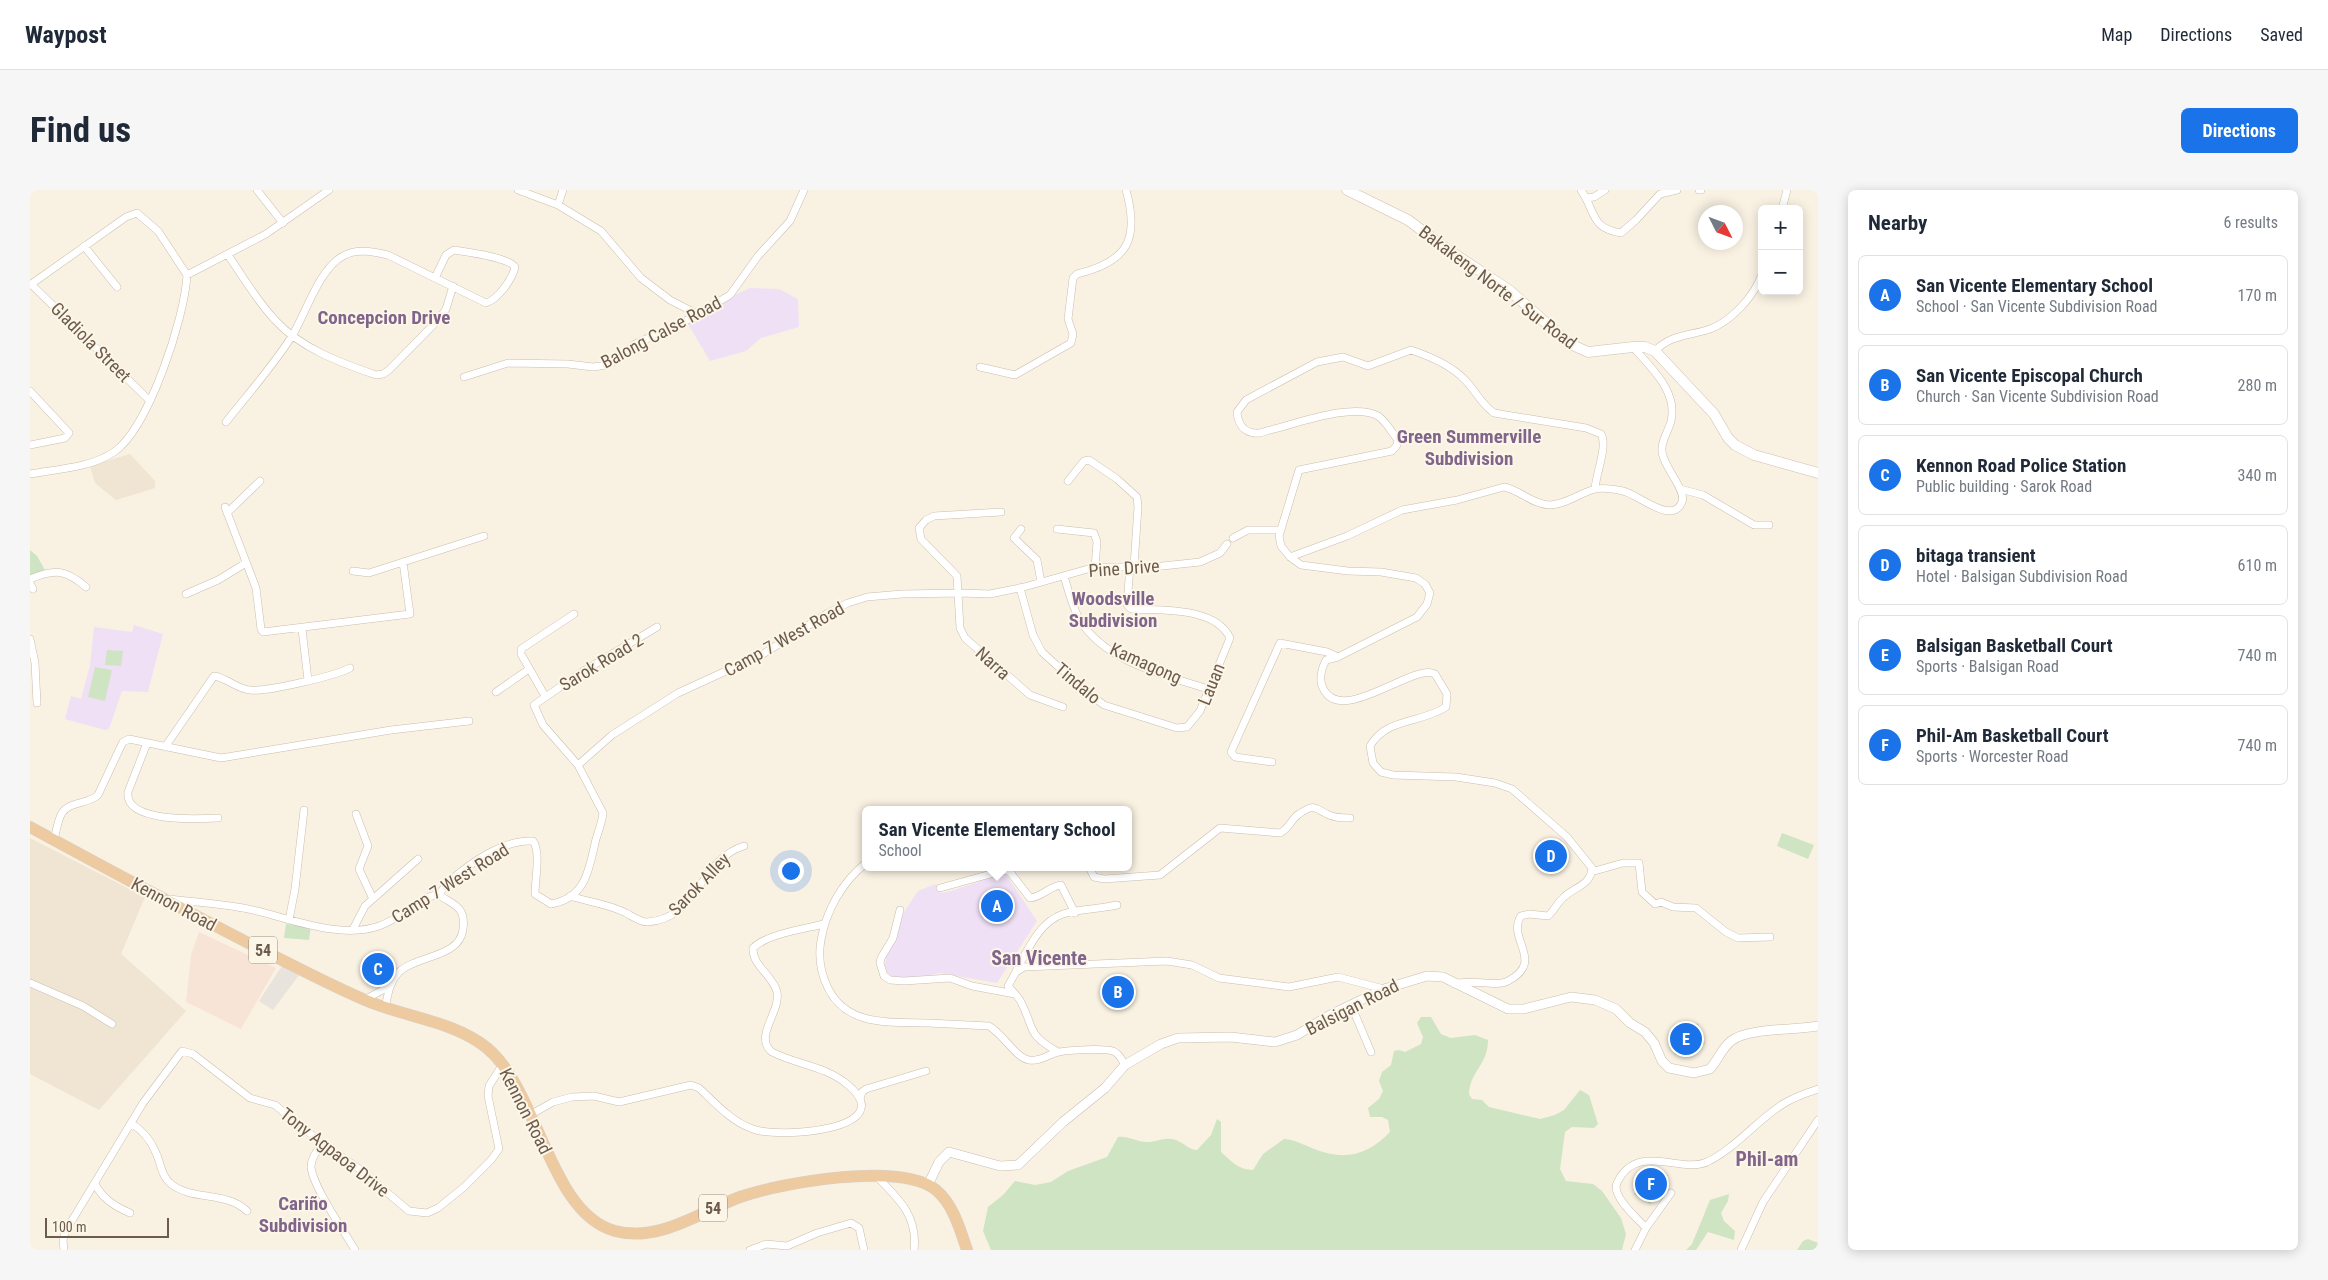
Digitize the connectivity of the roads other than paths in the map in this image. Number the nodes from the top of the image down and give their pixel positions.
1 (257, 190) edge
2 (329, 190) edge
3 (518, 190) edge
4 (563, 190) edge
5 (804, 190) edge
6 (1126, 190) edge
7 (1347, 190) edge
8 (1581, 190) edge
9 (1605, 190) edge
10 (1677, 190) edge
11 (1786, 190) edge
12 (1586, 198) junction
13 (1783, 205) edge
14 (558, 206) junction
15 (282, 223) junction
16 (84, 246) junction
17 (228, 255) junction
18 (187, 275) junction
19 (435, 278) junction
20 (1758, 282) edge
21 (31, 284) edge
22 (453, 286) junction
23 (117, 287) dead end
24 (697, 314) junction
25 (292, 336) junction
26 (1633, 347) junction
27 (1654, 351) junction
28 (980, 367) dead end
29 (464, 377) dead end
30 (30, 391) edge
31 (150, 401) junction
32 (226, 422) dead end
33 (30, 445) edge
34 (1818, 473) edge
35 (30, 474) edge
36 (260, 481) dead end
37 (1068, 481) dead end
38 (1595, 489) junction
39 (1680, 489) junction
40 (1000, 512) dead end
41 (1769, 525) dead end
42 (1022, 529) dead end
43 (1057, 530) dead end
44 (1281, 530) junction
45 (484, 536) dead end
46 (1233, 538) dead end
47 (1227, 544) dead end
48 (1290, 557) junction
49 (403, 562) junction
50 (246, 563) junction
51 (1095, 566) junction
52 (1132, 566) junction
53 (353, 571) dead end
54 (1064, 576) junction
55 (30, 579) edge
56 (1041, 582) junction
57 (86, 587) dead end
58 (1020, 588) junction
59 (960, 593) junction
60 (186, 594) dead end
61 (867, 596) joint
62 (574, 614) dead end
63 (657, 628) dead end
64 (302, 629) junction
65 (30, 639) edge
66 (1338, 657) junction
67 (350, 668) dead end
68 (529, 669) junction
69 (308, 680) junction
70 (1208, 689) junction
71 (496, 692) dead end
72 (545, 696) junction
73 (37, 702) dead end
74 (1063, 707) dead end
75 (468, 721) dead end
76 (1182, 729) joint
77 (147, 742) junction
78 (165, 747) junction
79 (1272, 762) dead end
80 (578, 766) junction
81 (304, 810) dead end
82 (356, 814) dead end
83 (218, 818) dead end
84 (1350, 818) dead end
85 (30, 827) edge
86 (54, 840) junction
87 (744, 846) dead end
88 (418, 858) dead end
89 (862, 868) edge
90 (1001, 871) edge
91 (1008, 871) edge
92 (1091, 871) edge
93 (1591, 872) junction
94 (940, 888) dead end
95 (438, 894) junction
96 (570, 896) junction
97 (161, 898) junction
98 (373, 899) junction
99 (1117, 906) dead end
100 (900, 910) dead end
101 (1075, 913) junction
102 (288, 920) junction
103 (824, 924) junction
104 (352, 931) junction
105 (1770, 937) dead end
106 (1016, 972) junction
107 (30, 983) edge
108 (1454, 984) junction
109 (390, 986) junction
110 (1384, 988) junction
111 (1015, 994) junction
112 (364, 1000) junction
113 (1351, 1005) junction
114 (385, 1008) junction
115 (112, 1024) dead end
116 (1818, 1026) edge
117 (1058, 1052) junction
118 (1371, 1052) dead end
119 (503, 1064) junction
120 (1125, 1065) junction
121 (926, 1071) dead end
122 (1818, 1089) edge
123 (860, 1099) junction
124 (530, 1114) junction
125 (1818, 1120) edge
126 (131, 1123) junction
127 (323, 1144) junction
128 (875, 1176) junction
129 (95, 1184) junction
130 (928, 1185) junction
131 (1671, 1193) dead end
132 (247, 1211) dead end
133 (130, 1213) dead end
134 (1646, 1228) junction
135 (64, 1250) edge
136 (355, 1250) edge
137 (750, 1250) edge
138 (864, 1250) edge
139 (914, 1250) edge
140 (967, 1250) edge
141 (1635, 1250) edge
142 (1741, 1250) edge

1 - 15 street
2 - 15 street
3 - 14 street
4 - 14 street
5 - 24 street, Balong Calse Road
6 - 28 street
7 - 26 main road, Bakakeng Norte / Sur Road
8 - 12 street
9 - 12 street
10 - 12 street
11 - 13 street
14 - 24 street
15 - 17 street
16 - 18 street
16 - 21 street
16 - 23 street
17 - 18 street
17 - 25 street
18 - 31 street
19 - 22 street
19 - 22 street
19 - 25 street
20 - 27 street
21 - 31 street, Gladiola Street
22 - 25 street
24 - 29 street, Balong Calse Road
25 - 32 street
26 - 27 main road, Bakakeng Norte / Sur Road
26 - 39 street
27 - 34 main road
30 - 33 street
31 - 35 street
36 - 50 street
37 - 52 street
38 - 39 street
38 - 44 street
38 - 48 street
39 - 41 street
40 - 59 street
42 - 56 street
43 - 51 street
44 - 46 street
44 - 48 street
45 - 49 street
47 - 52 street, Pine Drive
48 - 66 street
49 - 53 street
49 - 64 street
50 - 60 street
50 - 64 street
51 - 52 street, Pine Drive
51 - 54 street, Pine Drive
52 - 70 street, Lauan
54 - 56 street, Pine Drive
54 - 70 street, Kamagong
55 - 57 street
56 - 58 street, Pine Drive
58 - 59 street, Pine Drive
58 - 76 street, Tindalo
59 - 61 street, Pine Drive
59 - 74 street, Narra
61 - 80 street, Camp 7 West Road
62 - 68 street
63 - 72 street, Sarok Road 2
64 - 69 street
65 - 73 street
66 - 79 street
66 - 93 street
67 - 69 street
68 - 71 street
68 - 72 street
69 - 78 street
70 - 76 street, Lauan
72 - 80 street
75 - 78 street
77 - 78 street
77 - 83 street
77 - 86 street
80 - 96 street
81 - 102 street
82 - 98 street
84 - 92 street
85 - 86 highway, Kennon Road / 54
86 - 97 highway, Kennon Road / 54
87 - 96 street, Sarok Alley
88 - 98 street
89 - 103 street
90 - 94 street
91 - 101 street
93 - 105 street
93 - 108 street
95 - 96 street, Camp 7 West Road
95 - 104 street, Camp 7 West Road
95 - 109 street
97 - 102 street, Camp 7 West Road
97 - 112 highway, Kennon Road / 54
98 - 104 street
99 - 101 street
100 - 111 street
101 - 106 street
102 - 104 street, Camp 7 West Road
103 - 117 street
103 - 123 street
106 - 110 street
106 - 111 street
107 - 115 street
108 - 110 street, Balsigan Road
108 - 116 street, Balsigan Road
109 - 112 street
109 - 114 street
110 - 113 street, Balsigan Road
111 - 117 street
112 - 114 highway, Kennon Road / 54
113 - 118 street
113 - 120 street, Balsigan Road
114 - 119 highway, Kennon Road / 54
117 - 120 street
119 - 124 highway, Kennon Road / 54
119 - 127 street, Tony Agpaoa Drive
120 - 130 street, Balsigan Road
121 - 123 street
122 - 134 street
123 - 124 street
124 - 128 highway, Kennon Road / 54
125 - 142 street
126 - 127 street, Tony Agpaoa Drive
126 - 129 street, Tony Agpaoa Drive
126 - 132 street
127 - 136 street
128 - 130 highway, Kennon Road / 54
128 - 139 street
129 - 133 street
129 - 135 street, Tony Agpaoa Drive
130 - 140 highway
131 - 134 street
134 - 141 street
137 - 138 street

